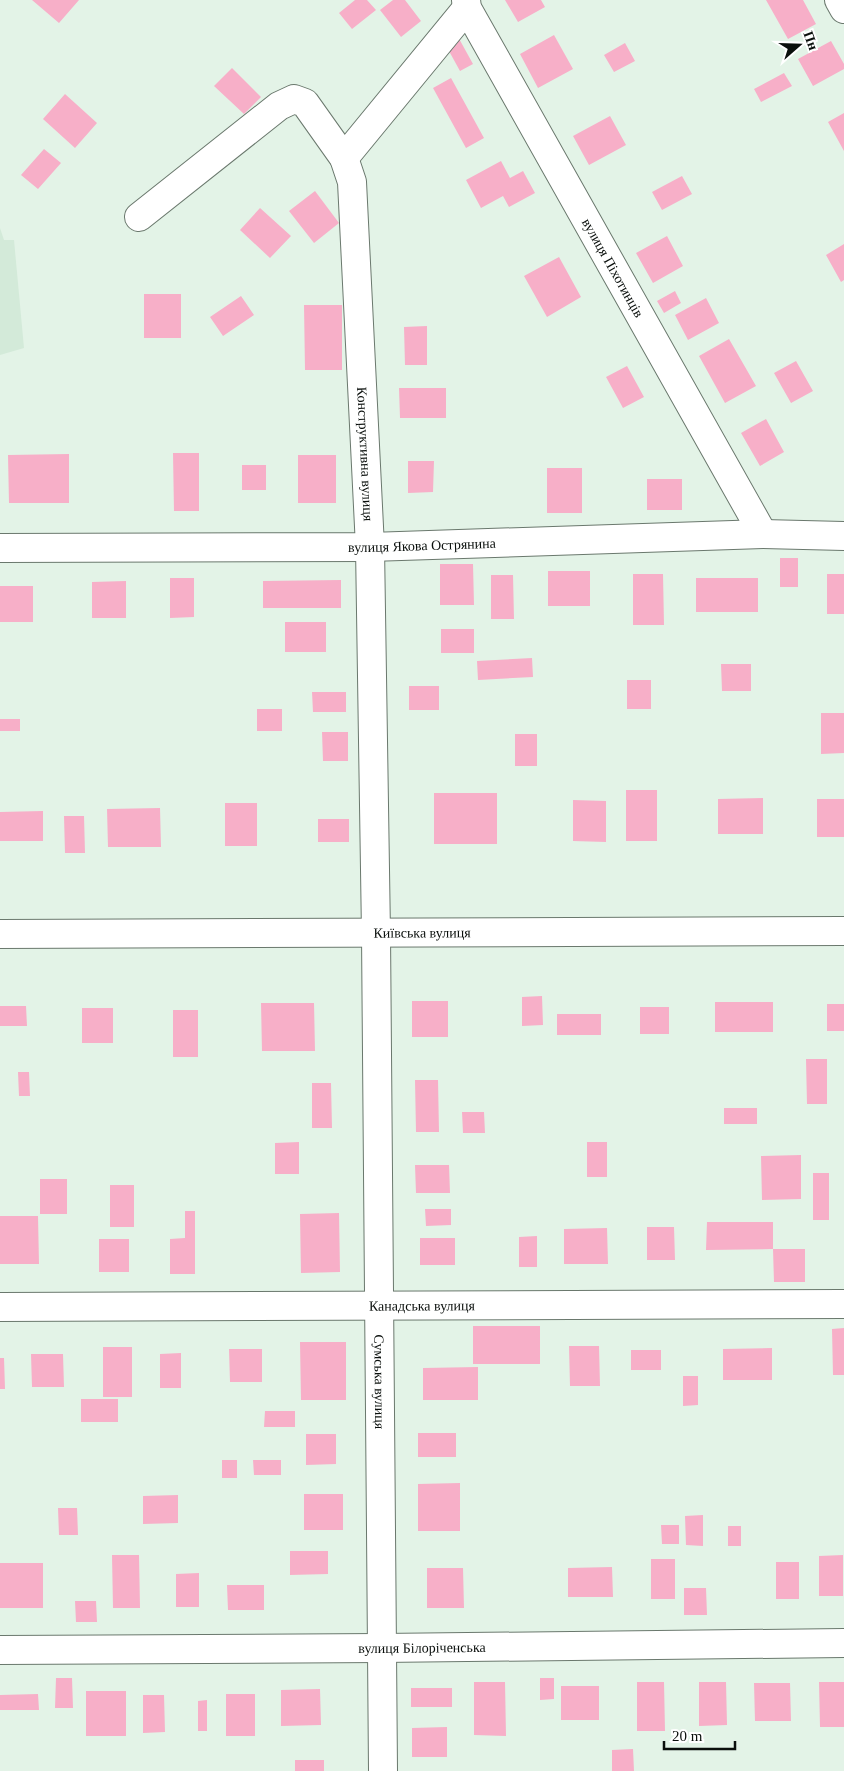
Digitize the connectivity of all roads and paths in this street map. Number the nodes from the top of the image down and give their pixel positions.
1 (839, 0) edge
2 (466, 4) edge
3 (844, 9) edge
4 (344, 158) junction
5 (138, 217) dead end
6 (763, 534) junction
7 (844, 536) edge
8 (370, 547) junction
9 (0, 548) edge
10 (844, 930) edge
11 (0, 934) edge
12 (376, 934) junction
13 (844, 1304) edge
14 (379, 1306) junction
15 (0, 1307) edge
16 (844, 1643) edge
17 (381, 1648) junction
18 (0, 1650) edge
19 (382, 1771) edge

1 - 3 main road
2 - 4 main road
2 - 6 main road, вулиця Піхотинців
4 - 5 main road, Конструктивна вулиця
4 - 8 main road, Конструктивна вулиця
6 - 7 main road, вулиця Якова Острянина
6 - 8 main road, вулиця Якова Острянина
8 - 9 main road, вулиця Якова Острянина
8 - 12 main road, Конструктивна вулиця
10 - 12 main road, Київська вулиця
11 - 12 main road, Київська вулиця
12 - 14 main road, Сумська вулиця
13 - 14 main road, Канадська вулиця
14 - 15 main road, Канадська вулиця
14 - 17 main road, Сумська вулиця
16 - 17 main road, вулиця Білоріченська
17 - 18 main road, вулиця Білоріченська
17 - 19 main road, Сумська вулиця

